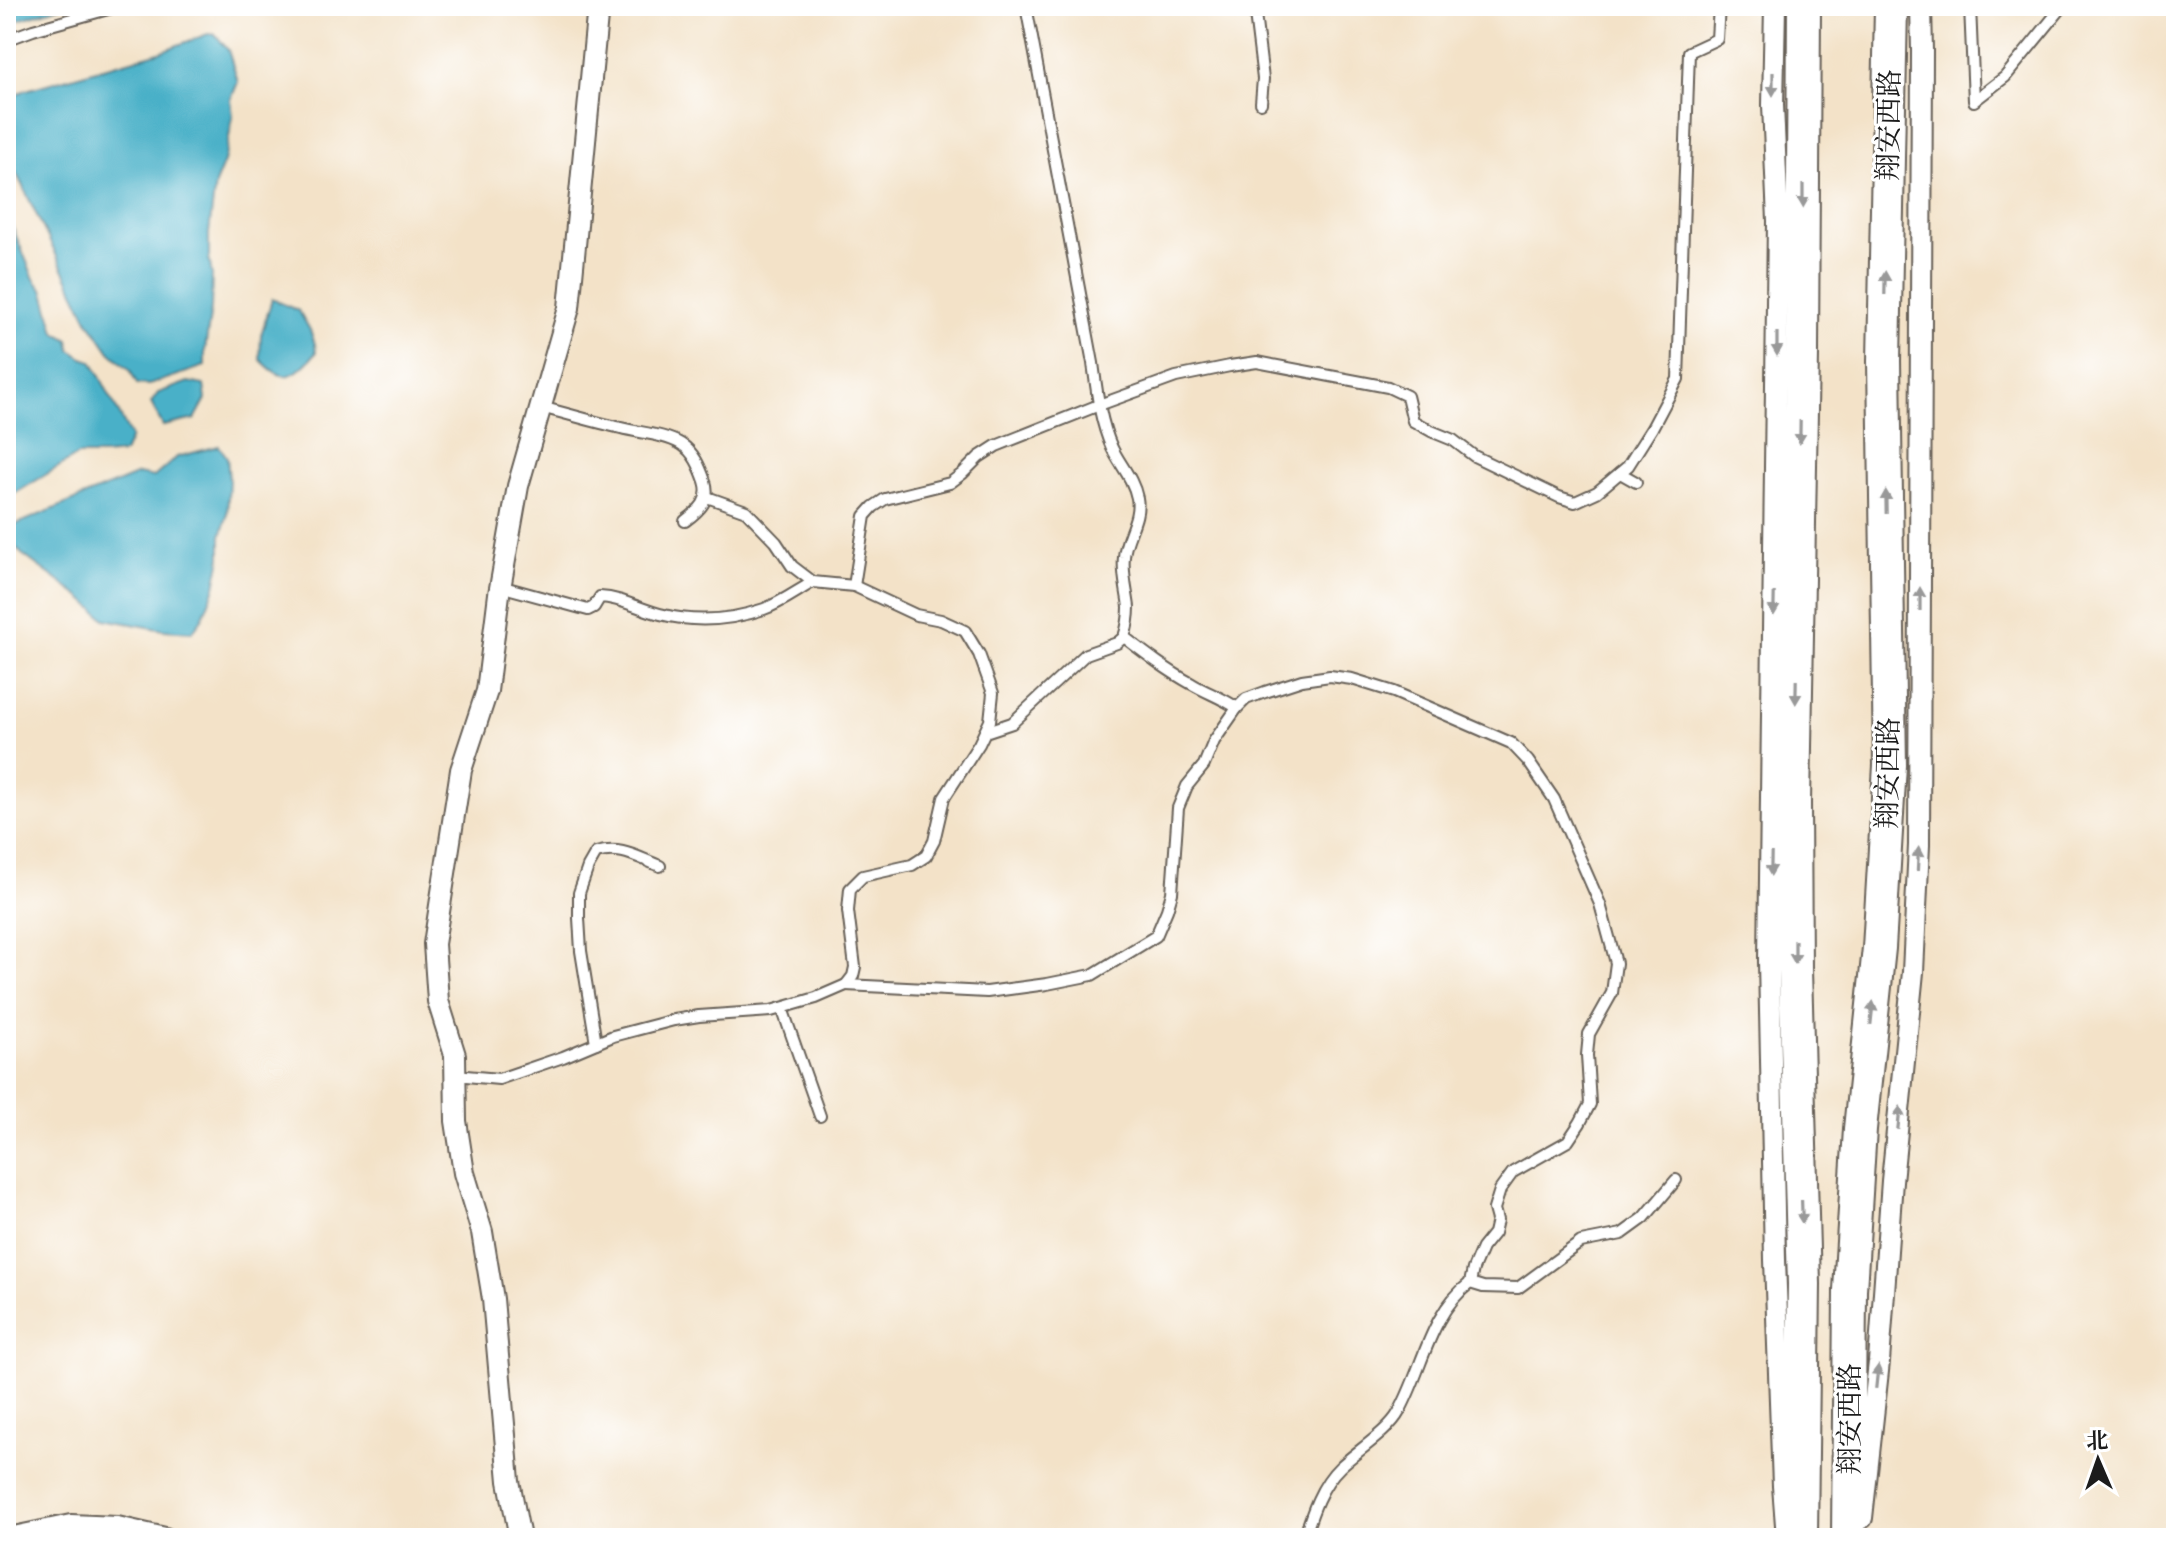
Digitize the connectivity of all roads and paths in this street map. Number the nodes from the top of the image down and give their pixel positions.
1 (119, 6) edge
2 (598, 6) edge
3 (1026, 6) edge
4 (1254, 6) edge
5 (1719, 6) edge
6 (1775, 6) edge
7 (1804, 6) edge
8 (1891, 6) edge
9 (1921, 6) edge
10 (1970, 6) edge
11 (2063, 6) edge
12 (2162, 6) edge
13 (2176, 7) edge
14 (6, 40) edge
15 (1261, 103) dead end
16 (1099, 405) junction
17 (541, 407) junction
18 (1620, 473) junction
19 (1636, 482) dead end
20 (707, 497) junction
21 (685, 521) dead end
22 (813, 582) junction
23 (500, 586) junction
24 (854, 586) junction
25 (1124, 637) junction
26 (1237, 708) junction
27 (985, 732) junction
28 (660, 866) dead end
29 (846, 985) junction
30 (782, 1008) junction
31 (596, 1043) junction
32 (455, 1075) junction
33 (820, 1116) dead end
34 (1676, 1180) dead end
35 (1470, 1283) junction
36 (9, 1538) edge
37 (165, 1538) edge
38 (520, 1538) edge
39 (1304, 1538) edge
40 (1787, 1538) edge
41 (1801, 1538) edge
42 (1848, 1538) edge
43 (1859, 1538) edge

1 - 14 lane
2 - 17 street
3 - 16 lane
4 - 15 lane
5 - 18 lane
6 -> 40 street
7 -> 41 main road, 翔安西路
42 -> 8 main road, 翔安西路
43 -> 9 street
10 - 11 lane
12 - 13 lane
16 - 18 lane
16 - 24 lane
16 - 25 lane
17 - 20 lane
17 - 23 street
18 - 19 lane
20 - 21 lane
20 - 22 lane
22 - 23 lane
22 - 24 lane
23 - 32 street
24 - 27 lane
25 - 26 lane
25 - 27 lane
26 - 29 lane
26 - 35 lane
27 - 29 lane
28 - 31 lane
29 - 30 lane
30 - 31 lane
30 - 33 lane
31 - 32 lane
32 - 38 street
34 - 35 lane
35 - 39 lane
36 - 37 street

